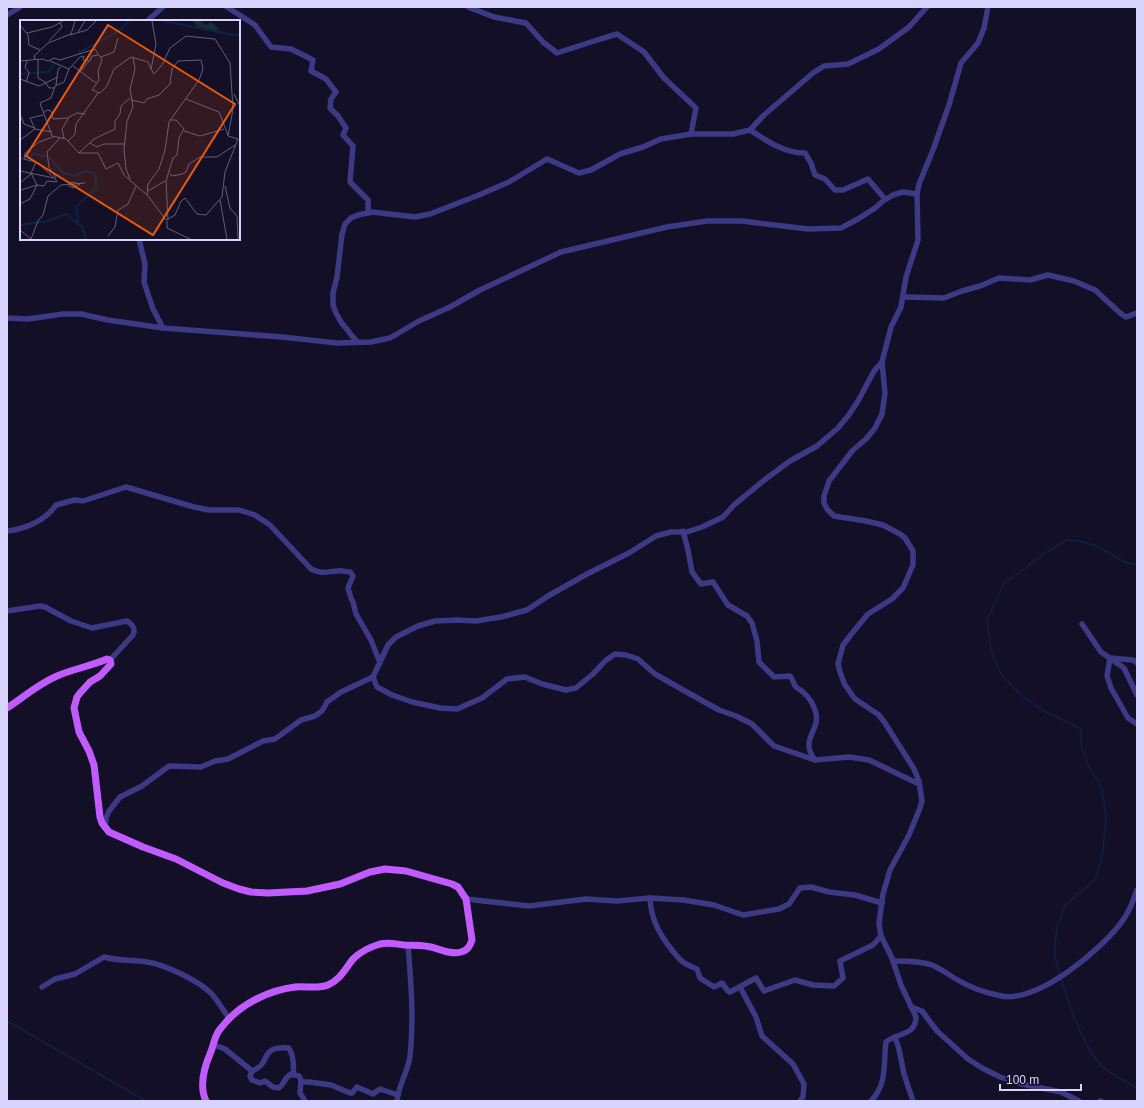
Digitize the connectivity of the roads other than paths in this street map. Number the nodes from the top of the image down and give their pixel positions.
1 (20, 7) edge
2 (163, 7) edge
3 (227, 7) edge
4 (468, 7) edge
5 (927, 7) edge
6 (988, 7) edge
7 (7, 15) edge
8 (148, 20) edge
9 (750, 130) junction
10 (691, 134) junction
11 (917, 194) junction
12 (885, 199) junction
13 (368, 213) junction
14 (139, 240) edge
15 (904, 297) junction
16 (1137, 313) edge
17 (7, 318) edge
18 (163, 328) junction
19 (357, 342) junction
20 (882, 362) junction
21 (7, 531) edge
22 (683, 531) junction
23 (7, 611) edge
24 (1082, 624) dead end
25 (1110, 658) junction
26 (110, 660) junction
27 (380, 663) junction
28 (1137, 663) edge
29 (373, 677) junction
30 (1137, 695) edge
31 (7, 708) edge
32 (1137, 724) edge
33 (815, 760) junction
34 (919, 784) junction
35 (105, 828) junction
36 (1137, 890) edge
37 (650, 898) junction
38 (466, 899) junction
39 (882, 903) junction
40 (881, 936) junction
41 (408, 944) junction
42 (893, 961) junction
43 (42, 987) dead end
44 (740, 987) junction
45 (911, 1007) junction
46 (229, 1018) junction
47 (895, 1037) junction
48 (214, 1045) junction
49 (252, 1071) junction
50 (293, 1074) junction
51 (301, 1082) junction
52 (398, 1094) junction
53 (206, 1101) edge
54 (305, 1101) edge
55 (397, 1101) edge
56 (800, 1101) edge
57 (871, 1101) edge
58 (913, 1101) edge
59 (1079, 1101) edge

1 - 7 street
2 - 8 street
3 - 13 street
4 - 10 street
5 - 9 street
6 - 11 street
9 - 10 street
9 - 12 street
10 - 13 street
11 - 12 street
11 - 15 street
12 - 19 street
13 - 19 street
14 - 18 street
15 - 16 street
15 - 20 street
17 - 18 street
18 - 19 street
20 - 22 street
20 - 34 street
21 - 27 street
22 - 27 street
22 - 33 street
23 - 26 street
24 - 25 street
25 - 28 street
25 - 30 street
25 - 32 street
26 - 31 main road
26 - 35 main road
27 - 29 street
29 - 33 street
29 - 35 street
33 - 34 street
34 - 39 street
35 - 38 main road
36 - 42 street
37 - 38 street
37 - 39 street
37 - 44 street
38 - 41 main road
39 - 40 street
40 - 42 street
40 - 44 street
41 - 46 main road
41 - 52 street
42 - 45 street
43 - 46 street
44 - 56 street
45 - 47 street
45 - 59 street
46 - 48 main road
47 - 57 street
47 - 58 street
48 - 49 street
48 - 53 main road
49 - 50 street
49 - 50 street
50 - 51 street
51 - 52 street
51 - 54 street
52 - 55 street

